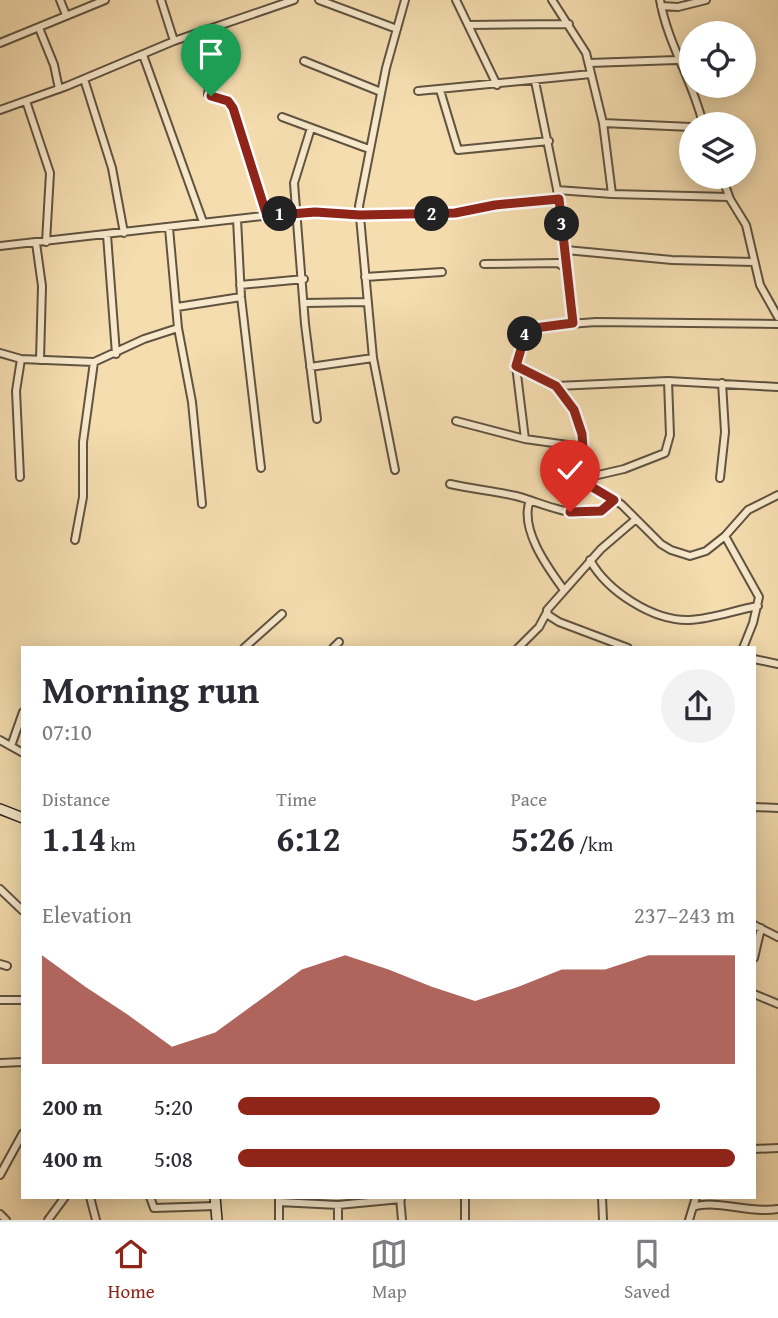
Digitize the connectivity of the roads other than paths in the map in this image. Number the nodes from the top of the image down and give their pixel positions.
1 (60, 0) edge
2 (105, 0) edge
3 (161, 0) edge
4 (294, 0) edge
5 (319, 0) edge
6 (405, 0) edge
7 (456, 0) edge
8 (552, 0) edge
9 (706, 0) edge
10 (661, 3) edge
11 (66, 15) junction
12 (569, 23) junction
13 (468, 25) junction
14 (39, 29) junction
15 (397, 29) junction
16 (202, 31) junction
17 (174, 41) junction
18 (0, 43) edge
19 (143, 55) junction
20 (677, 60) junction
21 (304, 61) dead end
22 (589, 63) junction
23 (591, 74) junction
24 (84, 79) junction
25 (536, 81) junction
26 (497, 85) junction
27 (59, 89) junction
28 (440, 90) junction
29 (418, 91) dead end
30 (381, 92) junction
31 (26, 101) junction
32 (0, 110) edge
33 (701, 112) edge
34 (282, 117) dead end
35 (603, 123) junction
36 (679, 126) edge
37 (311, 128) junction
38 (549, 141) junction
39 (369, 149) junction
40 (726, 189) edge
41 (557, 190) junction
42 (612, 194) junction
43 (729, 197) junction
44 (559, 199) junction
45 (297, 213) junction
46 (360, 215) junction
47 (267, 216) junction
48 (237, 219) junction
49 (203, 222) junction
50 (169, 228) junction
51 (124, 233) junction
52 (107, 236) junction
53 (46, 242) junction
54 (36, 243) junction
55 (0, 246) edge
56 (566, 250) junction
57 (566, 259) junction
58 (754, 262) junction
59 (558, 263) junction
60 (484, 264) dead end
61 (568, 269) junction
62 (442, 272) dead end
63 (365, 277) junction
64 (303, 279) junction
65 (240, 285) junction
66 (241, 297) junction
67 (366, 302) junction
68 (305, 303) junction
69 (177, 307) junction
70 (778, 317) edge
71 (573, 323) junction
72 (778, 324) edge
73 (178, 328) junction
74 (0, 353) edge
75 (116, 354) junction
76 (373, 358) junction
77 (21, 359) junction
78 (40, 360) junction
79 (94, 362) junction
80 (516, 366) junction
81 (310, 367) junction
82 (668, 381) junction
83 (722, 383) junction
84 (556, 386) junction
85 (778, 387) edge
86 (317, 419) dead end
87 (456, 421) dead end
88 (525, 439) junction
89 (582, 447) junction
90 (261, 468) dead end
91 (395, 470) dead end
92 (20, 477) dead end
93 (585, 478) junction
94 (720, 478) dead end
95 (450, 484) dead end
96 (778, 495) edge
97 (530, 500) junction
98 (614, 500) junction
99 (202, 504) dead end
100 (636, 519) junction
101 (725, 536) junction
102 (75, 540) dead end
103 (590, 560) junction
104 (564, 590) junction
105 (758, 606) junction
106 (547, 612) junction
107 (282, 614) dead end
108 (340, 642) dead end
109 (246, 646) edge
110 (335, 646) edge
111 (520, 646) edge
112 (618, 646) edge
113 (744, 646) edge
114 (756, 659) edge
115 (778, 664) edge
116 (21, 718) edge
117 (0, 740) edge
118 (11, 746) junction
119 (21, 752) edge
120 (756, 807) edge
121 (778, 808) edge
122 (0, 809) edge
123 (21, 817) edge
124 (0, 889) edge
125 (21, 909) edge
126 (758, 926) edge
127 (778, 937) edge
128 (756, 995) edge
129 (0, 1000) edge
130 (21, 1000) edge
131 (778, 1004) edge
132 (21, 1062) edge
133 (0, 1063) edge
134 (21, 1137) edge
135 (778, 1148) edge
136 (756, 1149) edge
137 (0, 1160) edge
138 (5, 1167) junction
139 (0, 1175) edge
140 (64, 1199) edge
141 (91, 1199) edge
142 (151, 1199) edge
143 (279, 1199) edge
144 (391, 1199) edge
145 (400, 1199) edge
146 (466, 1199) edge
147 (602, 1199) edge
148 (695, 1199) edge
149 (216, 1201) edge
150 (338, 1205) junction
151 (693, 1207) junction
152 (778, 1209) edge
153 (0, 1214) edge
154 (6, 1220) edge
155 (48, 1220) edge
156 (96, 1220) edge
157 (217, 1220) edge
158 (279, 1220) edge
159 (338, 1220) edge
160 (402, 1220) edge
161 (466, 1220) edge
162 (603, 1220) edge
163 (689, 1220) edge

1 - 11 street
2 - 11 street
3 - 17 street
4 - 16 street
5 - 15 street
6 - 15 street
7 - 13 street
8 - 12 street
9 - 10 street
10 - 20 street
11 - 14 street
12 - 13 street
12 - 22 street
13 - 26 street
14 - 18 street
14 - 27 street
15 - 30 street
16 - 17 street
16 - 47 street
17 - 19 street
19 - 24 street
19 - 49 street
20 - 22 street
20 - 33 street
21 - 30 street
22 - 23 street
23 - 25 street
23 - 35 street
24 - 27 street
24 - 51 street
25 - 26 street
25 - 38 street
26 - 28 street
27 - 31 street
28 - 29 street
28 - 38 street
30 - 39 street
31 - 32 street
31 - 53 street
34 - 37 street
35 - 36 street
35 - 42 street
37 - 39 street
37 - 45 street
38 - 41 street
39 - 46 street
40 - 43 street
41 - 42 street
41 - 44 street
42 - 43 street
43 - 58 street
44 - 46 street
44 - 56 street
45 - 46 street
45 - 47 street
45 - 64 street
46 - 63 street
47 - 48 street
48 - 49 street
48 - 65 street
49 - 50 street
50 - 51 street
50 - 69 street
51 - 52 street
52 - 53 street
52 - 75 street
53 - 54 street
54 - 55 street
54 - 78 street
56 - 57 street
56 - 58 street
57 - 59 street
57 - 61 street
58 - 70 street
59 - 60 street
59 - 61 street
61 - 71 street
62 - 63 street
63 - 67 street
64 - 65 street
64 - 68 street
65 - 66 street
66 - 69 street
66 - 90 street
67 - 68 street
67 - 76 street
68 - 81 street
69 - 73 street
71 - 72 street
71 - 80 street
73 - 75 street
73 - 99 street
74 - 77 street
75 - 79 street
76 - 81 street
76 - 91 street
77 - 78 street
77 - 92 street
78 - 79 street
79 - 102 street
80 - 84 street
80 - 88 street
81 - 86 street
82 - 83 street
82 - 84 street
82 - 93 street
83 - 85 street
83 - 94 street
84 - 89 street
87 - 88 street
88 - 89 street
89 - 93 street
93 - 98 street
95 - 97 street
96 - 101 street
97 - 98 street
97 - 104 street
98 - 100 street
100 - 101 street
100 - 103 street
101 - 105 street
103 - 104 street
103 - 105 street
104 - 106 street
105 - 113 street
106 - 111 street
106 - 112 street
107 - 109 street
108 - 110 street
114 - 115 street
116 - 118 street
117 - 118 street
118 - 119 street
120 - 121 street
122 - 123 street
124 - 125 street
126 - 127 street
128 - 131 street
129 - 130 street
132 - 133 street
134 - 138 street
135 - 136 street
137 - 138 street
138 - 139 street
140 - 155 street
141 - 156 street
142 - 149 street
143 - 150 street
143 - 158 street
144 - 150 street
145 - 160 street
146 - 161 street
147 - 162 street
148 - 151 street
149 - 157 street
150 - 159 street
151 - 152 street
151 - 163 street
153 - 154 street

